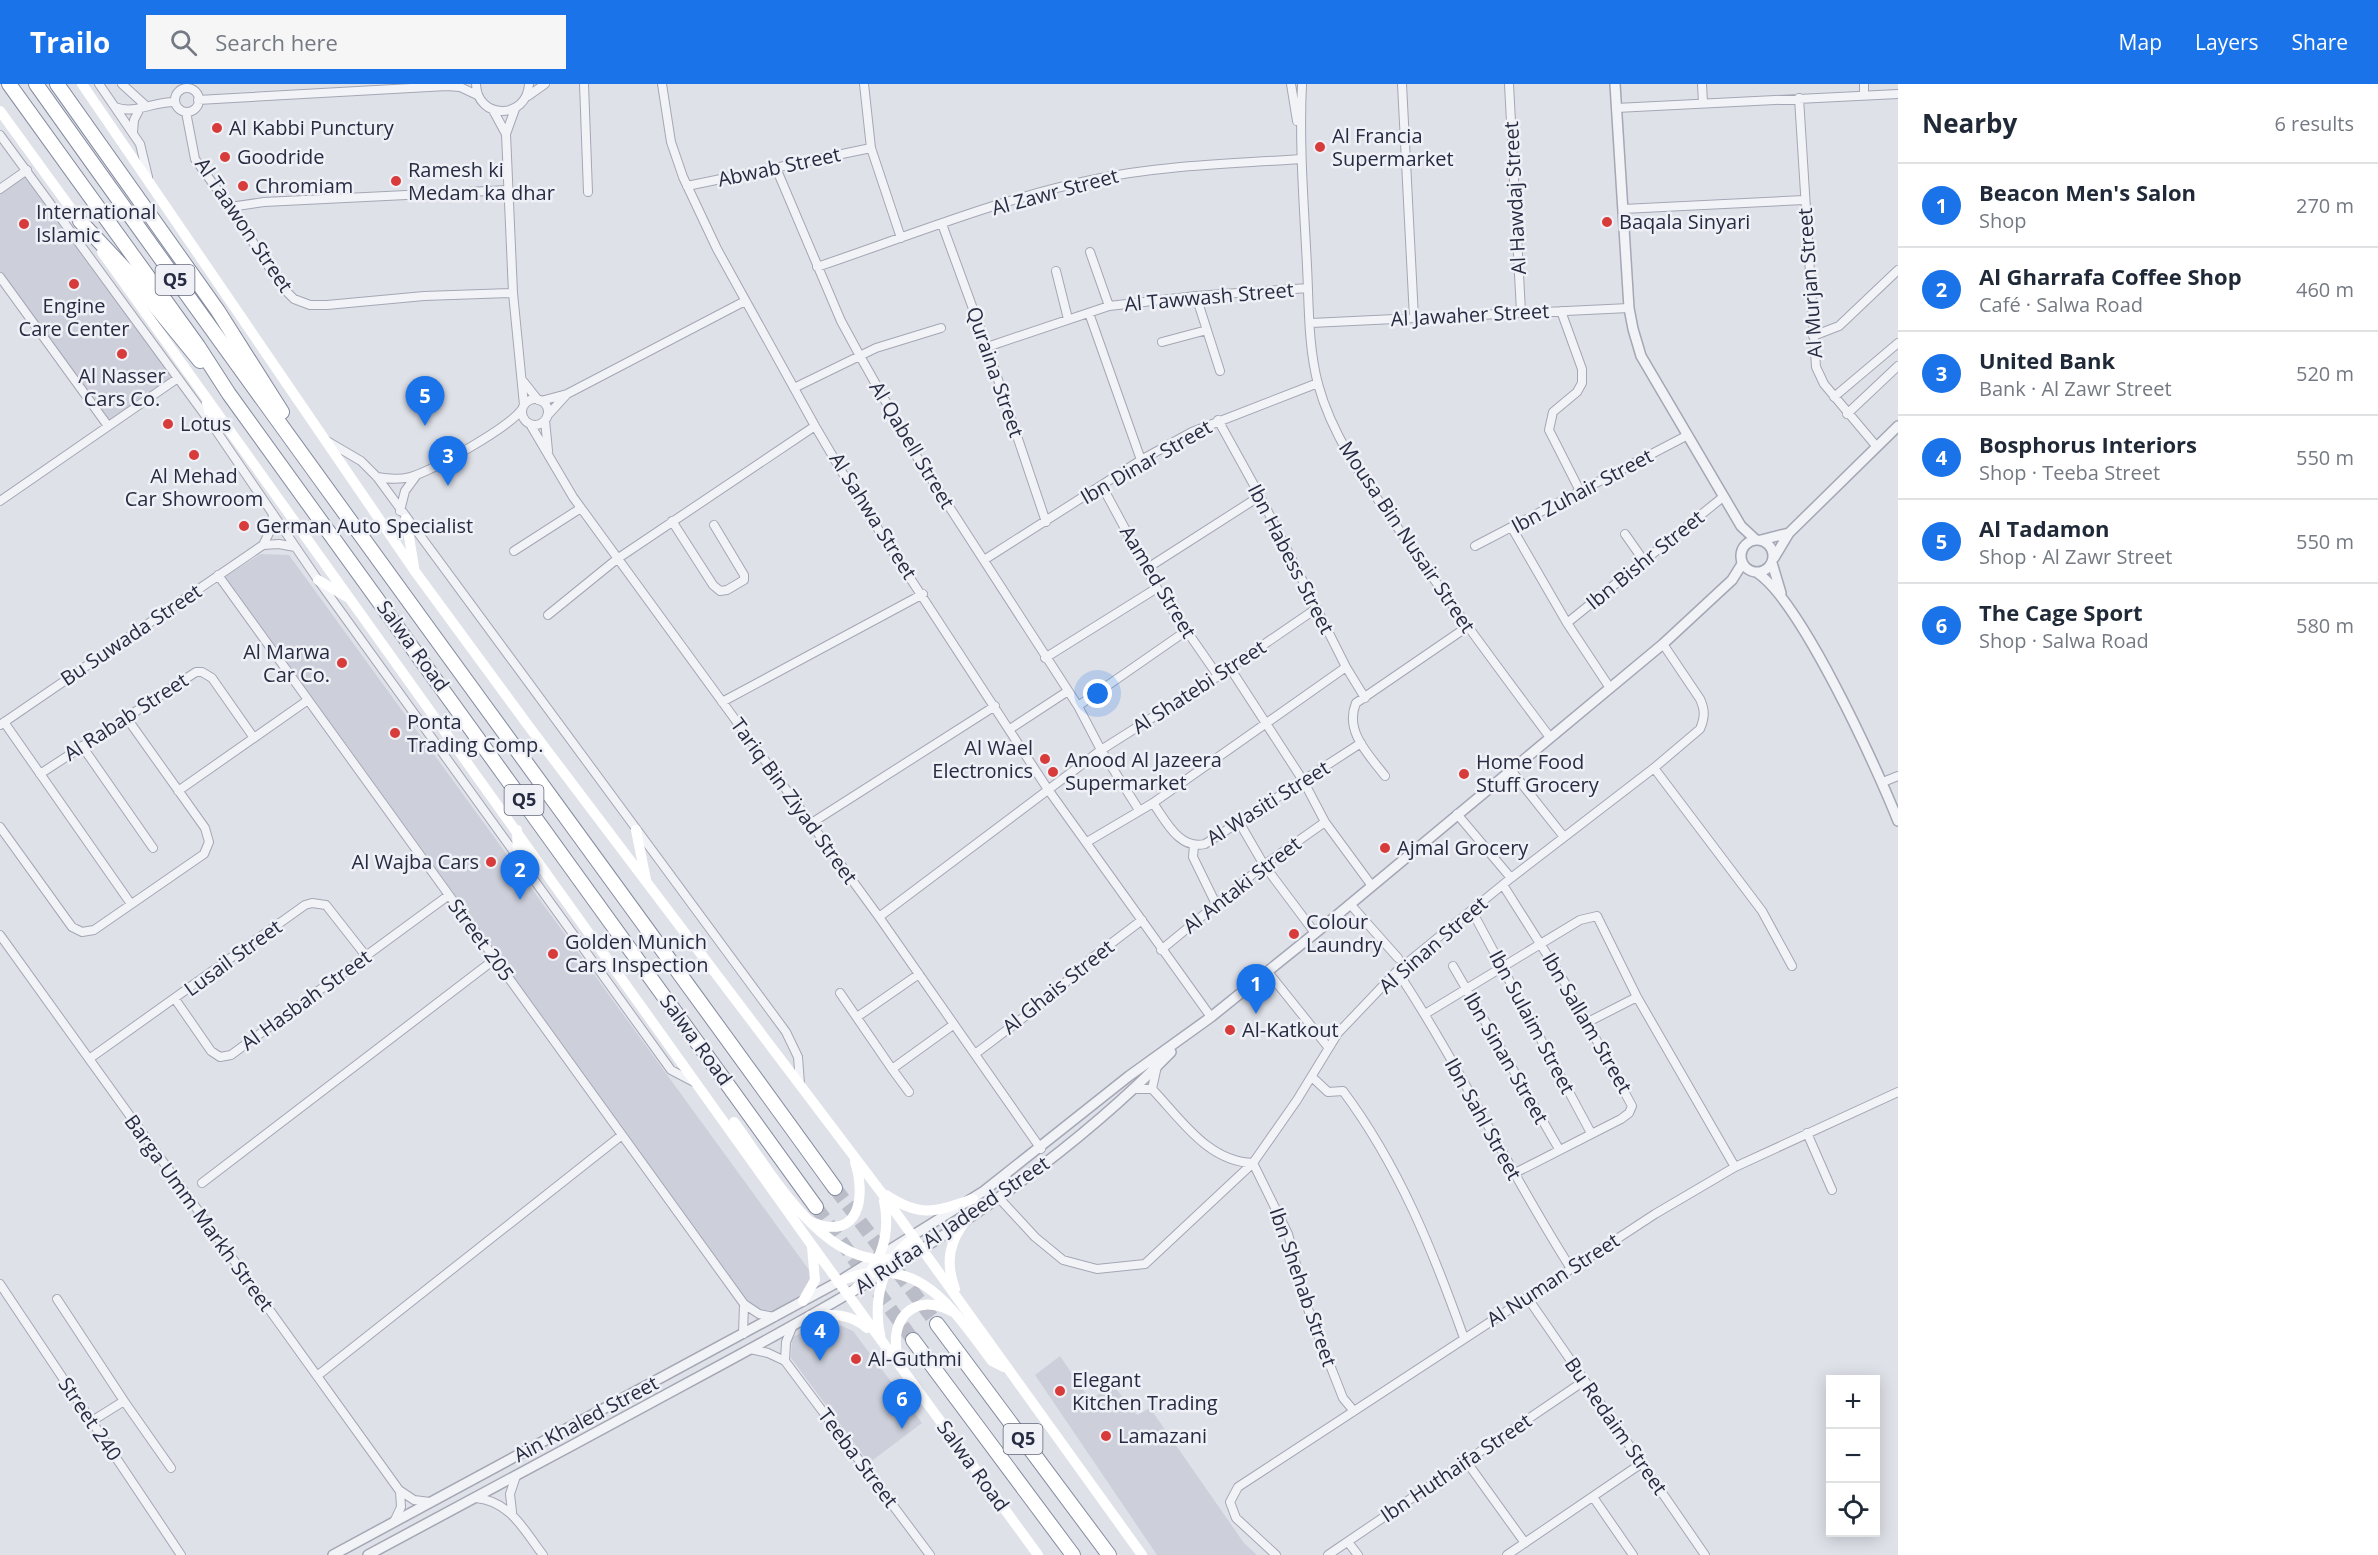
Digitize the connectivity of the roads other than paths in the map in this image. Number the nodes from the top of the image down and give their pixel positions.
1 (9, 84) edge
2 (36, 84) edge
3 (57, 84) edge
4 (82, 84) edge
5 (99, 84) edge
6 (122, 84) edge
7 (476, 84) edge
8 (529, 84) edge
9 (545, 84) edge
10 (584, 84) edge
11 (662, 84) edge
12 (864, 84) edge
13 (1292, 84) edge
14 (1302, 84) edge
15 (1402, 84) edge
16 (1509, 84) edge
17 (1615, 84) edge
18 (1702, 84) edge
19 (1864, 84) edge
20 (450, 85) edge
21 (187, 86) edge
22 (1898, 94) edge
23 (477, 95) junction
24 (1864, 95) junction
25 (526, 97) junction
26 (1799, 98) junction
27 (198, 100) junction
28 (175, 102) junction
29 (1703, 103) junction
30 (114, 106) junction
31 (143, 107) junction
32 (1616, 108) junction
33 (515, 109) junction
34 (493, 110) junction
35 (0, 112) edge
36 (186, 112) junction
37 (133, 132) junction
38 (506, 134) junction
39 (0, 135) edge
40 (1300, 137) junction
41 (871, 148) junction
42 (1300, 159) junction
43 (776, 168) junction
44 (27, 170) junction
45 (148, 178) junction
46 (687, 186) junction
47 (0, 189) edge
48 (508, 190) junction
49 (588, 192) dead end
50 (1804, 200) junction
51 (230, 207) junction
52 (1623, 209) junction
53 (80, 221) junction
54 (942, 224) junction
55 (901, 238) junction
56 (1090, 252) dead end
57 (818, 267) junction
58 (1898, 270) edge
59 (1056, 271) dead end
60 (0, 278) edge
61 (1308, 288) junction
62 (513, 293) junction
63 (1196, 296) junction
64 (745, 301) junction
65 (1109, 306) junction
66 (1629, 308) junction
67 (1561, 311) junction
68 (1521, 312) junction
69 (1089, 313) junction
70 (1414, 318) junction
71 (1068, 320) junction
72 (1311, 323) junction
73 (941, 328) dead end
74 (1207, 330) junction
75 (1813, 336) junction
76 (1162, 342) dead end
77 (1898, 344) edge
78 (987, 347) junction
79 (860, 357) junction
80 (1898, 366) edge
81 (1220, 371) dead end
82 (178, 378) junction
83 (522, 380) junction
84 (1318, 383) junction
85 (794, 388) junction
86 (229, 394) junction
87 (567, 394) junction
88 (205, 396) junction
89 (1834, 397) junction
90 (539, 400) junction
91 (523, 407) junction
92 (1847, 414) junction
93 (546, 418) junction
94 (1218, 420) junction
95 (529, 424) junction
96 (507, 425) junction
97 (108, 426) junction
98 (213, 426) junction
99 (815, 426) junction
100 (1898, 426) edge
101 (1688, 435) junction
102 (324, 439) junction
103 (1878, 447) junction
104 (548, 453) junction
105 (1141, 460) junction
106 (318, 473) junction
107 (417, 475) junction
108 (377, 477) junction
109 (1102, 486) junction
110 (1580, 491) junction
111 (1260, 496) junction
112 (1724, 497) junction
113 (0, 501) edge
114 (581, 508) junction
115 (273, 512) junction
116 (403, 515) junction
117 (672, 521) junction
118 (1046, 522) junction
119 (714, 525) dead end
120 (1740, 526) junction
121 (1512, 528) junction
122 (1789, 532) junction
123 (1625, 534) dead end
124 (1759, 540) junction
125 (263, 545) junction
126 (1475, 546) dead end
127 (295, 547) junction
128 (514, 552) dead end
129 (1741, 554) junction
130 (617, 559) junction
131 (984, 560) junction
132 (1644, 561) junction
133 (1773, 561) junction
134 (1146, 568) junction
135 (414, 570) junction
136 (1754, 572) junction
137 (218, 575) junction
138 (1732, 579) junction
139 (318, 580) junction
140 (1157, 588) junction
141 (923, 594) junction
142 (1782, 596) junction
143 (350, 599) junction
144 (1317, 608) junction
145 (548, 615) dead end
146 (1567, 623) junction
147 (1467, 627) junction
148 (1186, 631) junction
149 (1663, 645) junction
150 (1045, 658) junction
151 (1346, 667) junction
152 (1230, 668) junction
153 (1218, 676) junction
154 (1610, 688) junction
155 (1068, 691) junction
156 (1365, 698) junction
157 (308, 700) junction
158 (722, 702) junction
159 (995, 706) junction
160 (1078, 706) junction
161 (126, 717) junction
162 (2, 723) edge
163 (1268, 724) junction
164 (1010, 729) junction
165 (1549, 736) junction
166 (254, 738) junction
167 (1360, 743) junction
168 (82, 746) junction
169 (1101, 750) junction
170 (1654, 768) junction
171 (1510, 769) junction
172 (40, 774) junction
173 (1385, 776) dead end
174 (1898, 776) edge
175 (1304, 782) junction
176 (1883, 782) junction
177 (1047, 788) junction
178 (178, 791) junction
179 (1154, 803) junction
180 (1139, 810) junction
181 (1457, 814) junction
182 (1898, 821) edge
183 (1239, 822) junction
184 (1325, 822) junction
185 (810, 824) junction
186 (0, 827) edge
187 (517, 830) junction
188 (636, 830) junction
189 (1564, 837) junction
190 (1087, 842) junction
191 (1194, 845) junction
192 (153, 848) dead end
193 (518, 858) junction
194 (1264, 865) junction
195 (1511, 878) junction
196 (647, 883) junction
197 (1503, 885) junction
198 (1372, 886) junction
199 (449, 895) junction
200 (131, 904) junction
201 (1216, 904) junction
202 (1350, 904) junction
203 (1472, 910) junction
204 (879, 917) junction
205 (1142, 920) junction
206 (1315, 933) junction
207 (0, 935) edge
208 (1542, 945) junction
209 (1161, 950) junction
210 (366, 956) junction
211 (1398, 958) dead end
212 (495, 959) junction
213 (1453, 966) dead end
214 (1502, 966) junction
215 (1792, 966) dead end
216 (1396, 971) junction
217 (1268, 972) junction
218 (919, 974) junction
219 (1466, 989) junction
220 (840, 993) dead end
221 (1637, 997) junction
222 (175, 999) junction
223 (1425, 1014) junction
224 (857, 1017) junction
225 (1211, 1017) junction
226 (1588, 1022) junction
227 (953, 1025) junction
228 (1189, 1033) junction
229 (1328, 1047) junction
230 (975, 1054) junction
231 (89, 1059) junction
232 (1157, 1066) junction
233 (892, 1069) junction
234 (1311, 1077) junction
235 (699, 1084) junction
236 (800, 1086) junction
237 (1133, 1089) junction
238 (1152, 1089) junction
239 (909, 1092) dead end
240 (1898, 1092) edge
241 (1591, 1133) junction
242 (1807, 1133) junction
243 (622, 1135) junction
244 (1041, 1149) junction
245 (1559, 1149) junction
246 (853, 1155) junction
247 (1253, 1163) junction
248 (1735, 1167) junction
249 (1513, 1174) junction
250 (202, 1183) dead end
251 (835, 1188) tunnel mouth
252 (1832, 1190) dead end
253 (881, 1192) junction
254 (999, 1198) junction
255 (973, 1199) junction
256 (816, 1207) tunnel mouth
257 (967, 1219) junction
258 (809, 1221) junction
259 (914, 1238) junction
260 (811, 1244) junction
261 (922, 1249) junction
262 (878, 1259) junction
263 (890, 1260) junction
264 (1570, 1267) junction
265 (872, 1271) junction
266 (886, 1272) junction
267 (838, 1282) junction
268 (0, 1284) edge
269 (848, 1295) junction
270 (1527, 1297) junction
271 (57, 1299) dead end
272 (803, 1301) junction
273 (959, 1301) junction
274 (744, 1304) junction
275 (956, 1313) junction
276 (810, 1316) junction
277 (776, 1317) junction
278 (938, 1324) tunnel mouth
279 (793, 1325) junction
280 (743, 1334) junction
281 (1464, 1338) junction
282 (914, 1340) tunnel mouth
283 (882, 1343) junction
284 (750, 1349) junction
285 (785, 1361) junction
286 (1006, 1368) junction
287 (904, 1373) junction
288 (317, 1376) junction
289 (1584, 1381) junction
290 (124, 1401) junction
291 (1353, 1410) junction
292 (92, 1421) junction
293 (1466, 1461) junction
294 (1642, 1463) junction
295 (171, 1468) dead end
296 (516, 1476) junction
297 (399, 1490) junction
298 (1593, 1497) junction
299 (476, 1498) junction
300 (432, 1502) junction
301 (512, 1514) junction
302 (394, 1522) junction
303 (1348, 1542) junction
304 (1525, 1543) junction
305 (181, 1555) edge
306 (333, 1555) edge
307 (368, 1555) edge
308 (543, 1555) edge
309 (930, 1555) edge
310 (1038, 1555) edge
311 (1073, 1555) edge
312 (1109, 1555) edge
313 (1142, 1555) edge
314 (1276, 1555) edge
315 (1328, 1555) edge
316 (1358, 1555) edge
317 (1507, 1555) edge
318 (1633, 1555) edge
319 (1705, 1555) edge

1 - 86 highway, Salwa Road / Q5
2 - 106 highway, Salwa Road / Q5
3 - 106 highway
4 - 45 main road
5 - 30 street
6 - 31 street
7 - 23 street
8 - 25 street
9 - 25 street
10 - 49 street
11 - 46 street, Al Sahwa Street
12 - 41 street
13 - 40 street, Mousa Bin Nusair Street
14 - 40 street, Mousa Bin Nusair Street
15 - 70 street
16 - 68 street, Al Hawdaj Street
17 - 32 street
18 - 29 street
19 - 24 street
20 - 23 street
20 - 27 street
21 - 27 street
21 - 28 street
22 - 24 street
23 - 34 street
24 - 26 street
25 - 33 street
26 - 29 street
26 - 50 street, Al Murjan Street
27 - 36 street
28 - 31 street
28 - 36 street
29 - 32 street
30 - 31 street
30 - 37 street
31 - 37 street
32 - 52 street
33 - 34 street
33 - 38 street
34 - 38 street
35 - 53 main road, Salwa Road
36 - 51 street, Al Taawon Street
37 - 45 street
38 - 48 street
39 - 44 street, Salwa Road
40 - 42 street, Mousa Bin Nusair Street
41 - 43 street, Abwab Street
41 - 55 street
42 - 54 street, Al Zawr Street
42 - 61 street, Mousa Bin Nusair Street
43 - 46 street, Abwab Street
43 - 57 street, Al Qabell Street
44 - 47 street
44 - 82 street, Salwa Road
45 - 102 main road
46 - 64 street, Al Sahwa Street
48 - 51 street
48 - 62 street
50 - 52 street
50 - 75 street, Al Murjan Street
51 - 62 street, Al Taawon Street
52 - 66 street
53 - 86 highway
53 - 88 main road, Salwa Road
54 - 55 street, Al Zawr Street
54 - 78 street, Quraina Street
55 - 57 street, Al Zawr Street
56 - 65 street, Al Tawwash Street
57 - 79 street, Al Qabell Street
58 - 75 street
59 - 71 street
60 - 97 street
61 - 63 street, Al Tawwash Street
61 - 72 street, Mousa Bin Nusair Street
62 - 83 street
63 - 65 street, Al Tawwash Street
63 - 74 street
64 - 85 street, Al Sahwa Street
64 - 87 street
65 - 69 street, Al Tawwash Street
66 - 67 street, Al Jawaher Street
66 - 101 street
67 - 68 street, Al Jawaher Street
67 - 110 street
68 - 70 street, Al Jawaher Street
69 - 71 street, Al Tawwash Street
69 - 105 street
70 - 72 street, Al Jawaher Street
71 - 78 street, Al Tawwash Street
72 - 84 street, Mousa Bin Nusair Street
73 - 79 street
74 - 76 street
74 - 81 street
75 - 89 street, Al Murjan Street
77 - 89 street
78 - 118 street, Quraina Street
79 - 85 street
79 - 131 street, Al Qabell Street
80 - 92 street
82 - 97 street
82 - 98 street, Salwa Road
83 - 90 street
83 - 91 street
84 - 94 street, Ibn Dinar Street
84 - 147 street, Mousa Bin Nusair Street
85 - 99 street, Al Sahwa Street
86 - 256 highway, Salwa Road / Q5
87 - 90 street
87 - 93 street
88 - 98 main road
88 - 143 main road, Salwa Road
89 - 92 street, Al Murjan Street
90 - 91 street
90 - 93 street
91 - 95 street
91 - 96 street
92 - 103 street, Al Murjan Street
93 - 95 street
93 - 104 street, Tariq Bin Ziyad Street
94 - 105 street, Ibn Dinar Street
94 - 111 street, Ibn Habess Street
95 - 96 street
95 - 104 street, Tariq Bin Ziyad Street
96 - 107 street
97 - 113 street
98 - 115 street, Salwa Road
99 - 117 street
99 - 141 street, Al Sahwa Street
100 - 103 street
101 - 110 street, Ibn Zuhair Street
101 - 112 street
102 - 108 street
102 - 135 main road
103 - 122 street
104 - 114 street, Tariq Bin Ziyad Street
105 - 109 street, Ibn Dinar Street
106 - 251 highway, Salwa Road / Q5
107 - 108 street
107 - 116 street
108 - 116 street
109 - 118 street, Ibn Dinar Street
109 - 134 street, Aamed Street
110 - 121 street, Ibn Zuhair Street
111 - 134 street
111 - 144 street, Ibn Habess Street
112 - 120 street
112 - 132 street, Ibn Bishr Street
114 - 128 street
114 - 130 street, Tariq Bin Ziyad Street
115 - 125 street
115 - 127 street, Salwa Road
116 - 135 main road
116 - 188 street
117 - 119 street
117 - 130 street
118 - 131 street, Ibn Dinar Street
120 - 124 street
120 - 129 street
121 - 126 street, Ibn Zuhair Street
121 - 146 street
122 - 124 street
122 - 133 street
123 - 132 street
124 - 129 street
124 - 133 street
125 - 127 street
125 - 137 street, Bu Suwada Street
127 - 139 street, Salwa Road
129 - 136 street
129 - 138 street, Al Rufaa Al Jadeed Street
130 - 145 street
130 - 158 street, Tariq Bin Ziyad Street
131 - 150 street, Al Qabell Street
132 - 146 street, Ibn Bishr Street
133 - 136 street
133 - 142 street
134 - 140 street, Aamed Street
135 - 196 main road
136 - 138 street, Al Rufaa Al Jadeed Street
136 - 142 street
137 - 157 street, Street 205
137 - 162 street, Bu Suwada Street
138 - 149 street, Al Rufaa Al Jadeed Street
139 - 143 main road
139 - 193 street, Salwa Road
140 - 148 street, Aamed Street
140 - 150 street
141 - 158 street
141 - 159 street, Al Sahwa Street
142 - 176 street
143 - 187 main road, Salwa Road
144 - 151 street, Ibn Habess Street
144 - 152 street, Al Shatebi Street
146 - 154 street
147 - 156 street
147 - 165 street, Mousa Bin Nusair Street
148 - 153 street, Aamed Street
148 - 160 street
149 - 154 street, Al Rufaa Al Jadeed Street
149 - 170 street, Al Sinan Street
150 - 155 street, Al Qabell Street
151 - 156 street, Ibn Habess Street
151 - 163 street
152 - 153 street, Al Shatebi Street
152 - 163 street
153 - 169 street, Al Shatebi Street
154 - 165 street, Al Rufaa Al Jadeed Street
155 - 160 street, Al Qabell Street
155 - 164 street
156 - 167 street
157 - 166 street
157 - 199 street, Street 205
158 - 185 street, Tariq Bin Ziyad Street
159 - 164 street, Al Sahwa Street
159 - 185 street
160 - 169 street, Al Qabell Street
161 - 166 street, Al Rabab Street
161 - 168 street, Al Rabab Street
161 - 178 street
162 - 172 street
163 - 175 street
163 - 179 street
164 - 177 street, Al Sahwa Street
165 - 171 street, Al Rufaa Al Jadeed Street
166 - 178 street
167 - 173 street
167 - 175 street, Al Wasiti Street
168 - 172 street, Al Rabab Street
168 - 192 street
169 - 177 street, Al Shatebi Street
169 - 180 street, Al Qabell Street
170 - 189 street, Al Sinan Street
170 - 215 street
171 - 181 street, Al Rufaa Al Jadeed Street
171 - 189 street
172 - 200 street
174 - 176 street
175 - 183 street, Al Wasiti Street
175 - 184 street
176 - 182 street
177 - 190 street, Al Sahwa Street
177 - 204 street, Al Shatebi Street
178 - 200 street
179 - 180 street
179 - 191 street, Al Wasiti Street
180 - 190 street
181 - 195 street
181 - 198 street, Al Rufaa Al Jadeed Street
183 - 191 street, Al Wasiti Street
183 - 194 street
184 - 194 street, Al Antaki Street
184 - 198 street
185 - 204 street, Tariq Bin Ziyad Street
186 - 200 street
187 - 193 main road
187 - 235 main road, Salwa Road
188 - 196 main road
188 - 236 street
189 - 195 street, Al Sinan Street
190 - 205 street, Al Sahwa Street
191 - 201 street
193 - 235 street, Salwa Road
194 - 201 street, Al Antaki Street
194 - 206 street
195 - 197 street, Al Sinan Street
196 - 236 main road
197 - 203 street, Al Sinan Street
197 - 208 street, Ibn Sallam Street
198 - 202 street, Al Rufaa Al Jadeed Street
199 - 210 street, Al Hasbah Street
199 - 212 street, Street 205
201 - 209 street, Al Antaki Street
202 - 206 street, Al Rufaa Al Jadeed Street
202 - 211 street
203 - 214 street, Ibn Sulaim Street
203 - 216 street, Al Sinan Street
204 - 218 street, Tariq Bin Ziyad Street
205 - 209 street, Al Sahwa Street
205 - 230 street, Al Ghais Street
206 - 217 street, Al Rufaa Al Jadeed Street
207 - 231 street, Barga Umm Markh Street
208 - 214 street
208 - 221 street
208 - 226 street, Ibn Sallam Street
209 - 225 street, Al Sahwa Street
210 - 222 street, Lusail Street
210 - 222 street, Al Hasbah Street
212 - 243 street, Street 205
212 - 250 street
213 - 219 street, Ibn Sinan Street
214 - 219 street
214 - 241 street, Ibn Sulaim Street
216 - 223 street, Ibn Sahl Street
216 - 229 street, Al Sinan Street
217 - 225 street, Al Rufaa Al Jadeed Street
217 - 229 street
218 - 224 street
218 - 227 street, Tariq Bin Ziyad Street
219 - 223 street
219 - 245 street, Ibn Sinan Street
220 - 224 street
221 - 226 street
221 - 248 street
222 - 231 street, Lusail Street
223 - 249 street, Ibn Sahl Street
224 - 233 street
225 - 228 street, Al Rufaa Al Jadeed Street
226 - 241 street, Ibn Sallam Street
227 - 230 street, Tariq Bin Ziyad Street
227 - 233 street
228 - 232 street, Al Rufaa Al Jadeed Street
228 - 244 street, Al Rufaa Al Jadeed Street
229 - 234 street, Al Sinan Street
230 - 244 street, Tariq Bin Ziyad Street
231 - 288 street, Barga Umm Markh Street
232 - 237 street, Al Rufaa Al Jadeed Street
232 - 238 street
233 - 239 street
234 - 247 street, Al Sinan Street
234 - 281 street
235 - 258 main road
235 - 260 main road, Salwa Road
236 - 246 main road
237 - 238 street
237 - 254 street, Al Rufaa Al Jadeed Street
238 - 247 street
240 - 242 street, Al Numan Street
241 - 245 street, Ibn Sallam Street
242 - 248 street, Al Numan Street
242 - 252 street
243 - 274 street, Street 205
243 - 288 street
244 - 255 street, Al Rufaa Al Jadeed Street
245 - 249 street, Ibn Sallam Street
246 - 253 main road
246 - 258 main road
247 - 254 street, Al Sinan Street
247 - 291 street, Ibn Shehab Street
248 - 264 street, Al Numan Street
249 - 264 street, Ibn Sahl Street
253 - 255 main road
253 - 259 main road
253 - 262 main road
254 - 257 street, Al Rufaa Al Jadeed Street
255 - 259 street, Al Rufaa Al Jadeed Street
257 - 261 street, Al Rufaa Al Jadeed Street
257 - 273 main road
258 - 262 main road
259 - 261 main road
259 - 262 street, Al Rufaa Al Jadeed Street
259 - 263 main road
260 - 267 main road, Salwa Road
260 - 272 main road
261 - 263 main road
261 - 266 street, Al Rufaa Al Jadeed Street
261 - 273 main road
262 - 263 main road
262 - 265 main road
262 - 267 street, Al Rufaa Al Jadeed Street
263 - 266 main road
264 - 270 street, Al Numan Street
265 - 266 main road
265 - 267 main road
265 - 269 main road
266 - 269 street, Al Rufaa Al Jadeed Street
266 - 275 main road
266 - 283 main road
267 - 269 main road, Salwa Road
267 - 272 street, Ain Khaled Street
268 - 292 street, Street 240
269 - 276 street, Ain Khaled Street
269 - 283 main road, Salwa Road
270 - 281 street, Al Numan Street
270 - 289 street, Bu Redaim Street
271 - 290 street
272 - 277 street, Ain Khaled Street
273 - 286 main road
274 - 277 street, Street 205
274 - 280 street
275 - 286 main road
275 - 287 main road
276 - 279 street, Ain Khaled Street
276 - 283 main road
277 - 280 street, Ain Khaled Street
278 - 312 highway, Q5
279 - 284 street, Ain Khaled Street
279 - 285 street
280 - 300 street, Ain Khaled Street
281 - 291 street, Al Numan Street
282 - 311 highway, Salwa Road / Q5
283 - 287 main road, Salwa Road
284 - 285 street
284 - 296 street, Ain Khaled Street
285 - 309 street, Teeba Street
286 - 313 main road
287 - 310 main road, Salwa Road
288 - 297 street, Barga Umm Markh Street
289 - 293 street, Ibn Huthaifa Street
289 - 294 street, Bu Redaim Street
290 - 292 street
290 - 295 street
291 - 314 street, Al Numan Street
292 - 305 street, Street 240
293 - 303 street, Ibn Huthaifa Street
293 - 304 street
294 - 298 street
294 - 319 street, Bu Redaim Street
296 - 299 street, Ain Khaled Street
296 - 301 street
297 - 300 street
297 - 302 street
298 - 304 street
298 - 318 street
299 - 301 street
299 - 307 street, Ain Khaled Street
300 - 302 street, Ain Khaled Street
301 - 308 street
302 - 306 street, Ain Khaled Street
303 - 315 street, Ibn Huthaifa Street
303 - 316 street
304 - 317 street

